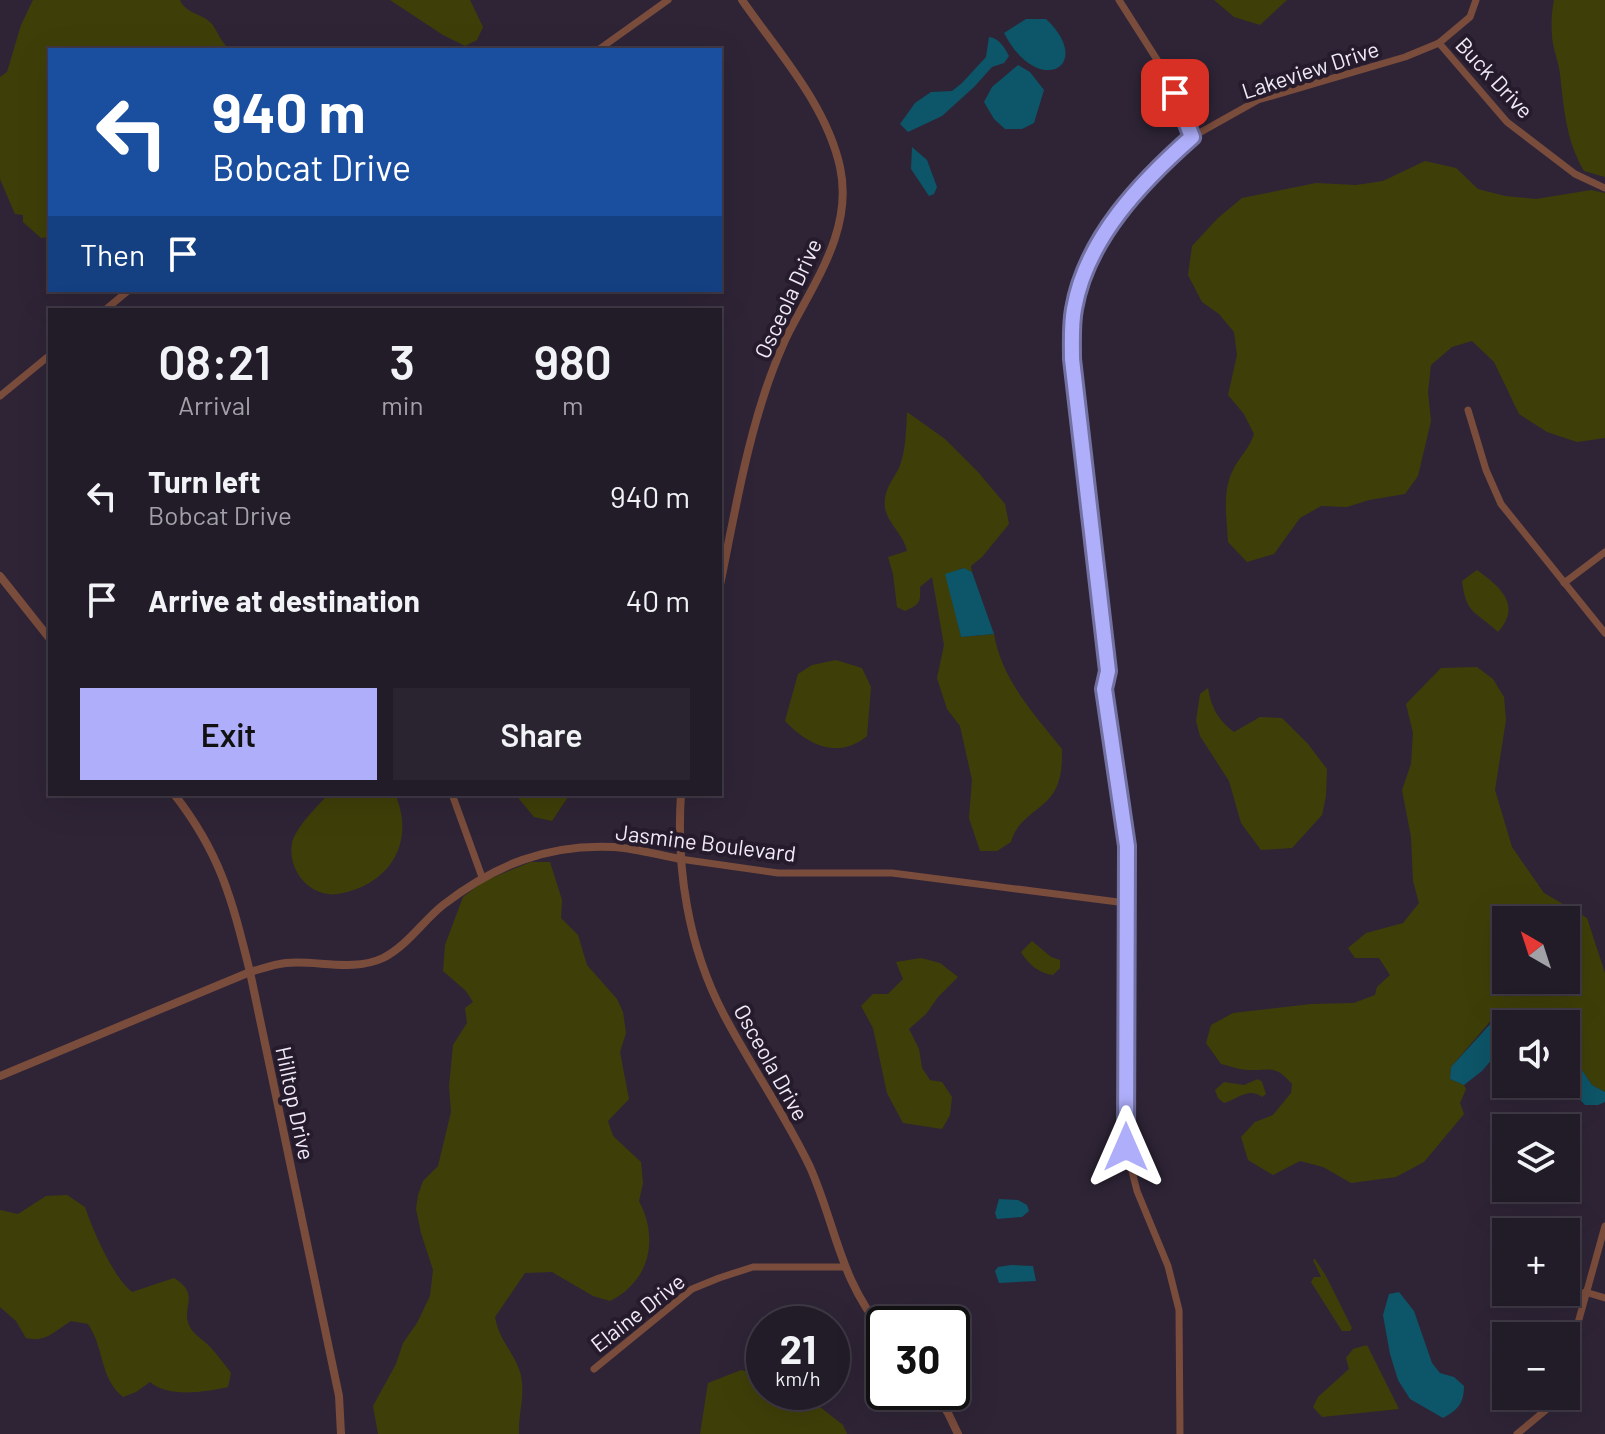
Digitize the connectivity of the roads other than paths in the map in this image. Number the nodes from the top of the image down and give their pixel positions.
1 (668, 0) edge
2 (742, 0) edge
3 (1119, 0) edge
4 (1476, 0) edge
5 (1439, 43) junction
6 (601, 48) edge
7 (1192, 137) junction
8 (1605, 188) edge
9 (127, 292) edge
10 (107, 308) edge
11 (48, 357) edge
12 (0, 396) edge
13 (1468, 410) dead end
14 (1605, 552) edge
15 (0, 576) edge
16 (722, 576) edge
17 (1564, 583) junction
18 (1605, 633) edge
19 (48, 636) edge
20 (175, 796) edge
21 (453, 796) edge
22 (681, 796) edge
23 (680, 859) junction
24 (482, 877) junction
25 (1126, 903) junction
26 (250, 972) junction
27 (0, 1076) edge
28 (1605, 1226) edge
29 (844, 1267) junction
30 (1585, 1292) junction
31 (1605, 1298) edge
32 (866, 1310) edge
33 (1577, 1322) edge
34 (594, 1369) dead end
35 (946, 1410) edge
36 (1546, 1410) edge
37 (341, 1434) edge
38 (958, 1434) edge
39 (1180, 1434) edge
40 (1517, 1434) edge

1 - 6 street
2 - 16 street, Osceola Drive
3 - 7 street
4 - 5 street, Lakeview Drive
5 - 7 street, Lakeview Drive
5 - 8 street, Buck Drive
7 - 25 street, Lakeview Drive
9 - 10 street
11 - 12 street
13 - 17 street
14 - 17 street
15 - 19 street
17 - 18 street
20 - 26 street, Hilltop Drive
21 - 24 street
22 - 23 street, Osceola Drive
23 - 24 street, Jasmine Boulevard
23 - 25 street, Jasmine Boulevard
23 - 29 street, Osceola Drive
24 - 26 street, Jasmine Boulevard
25 - 39 street, Lakeview Drive
26 - 27 street, Jasmine Boulevard
26 - 37 street, Hilltop Drive
28 - 30 street
29 - 32 street, Osceola Drive
29 - 34 street, Elaine Drive
30 - 31 street
30 - 33 street
35 - 38 street
36 - 40 street

